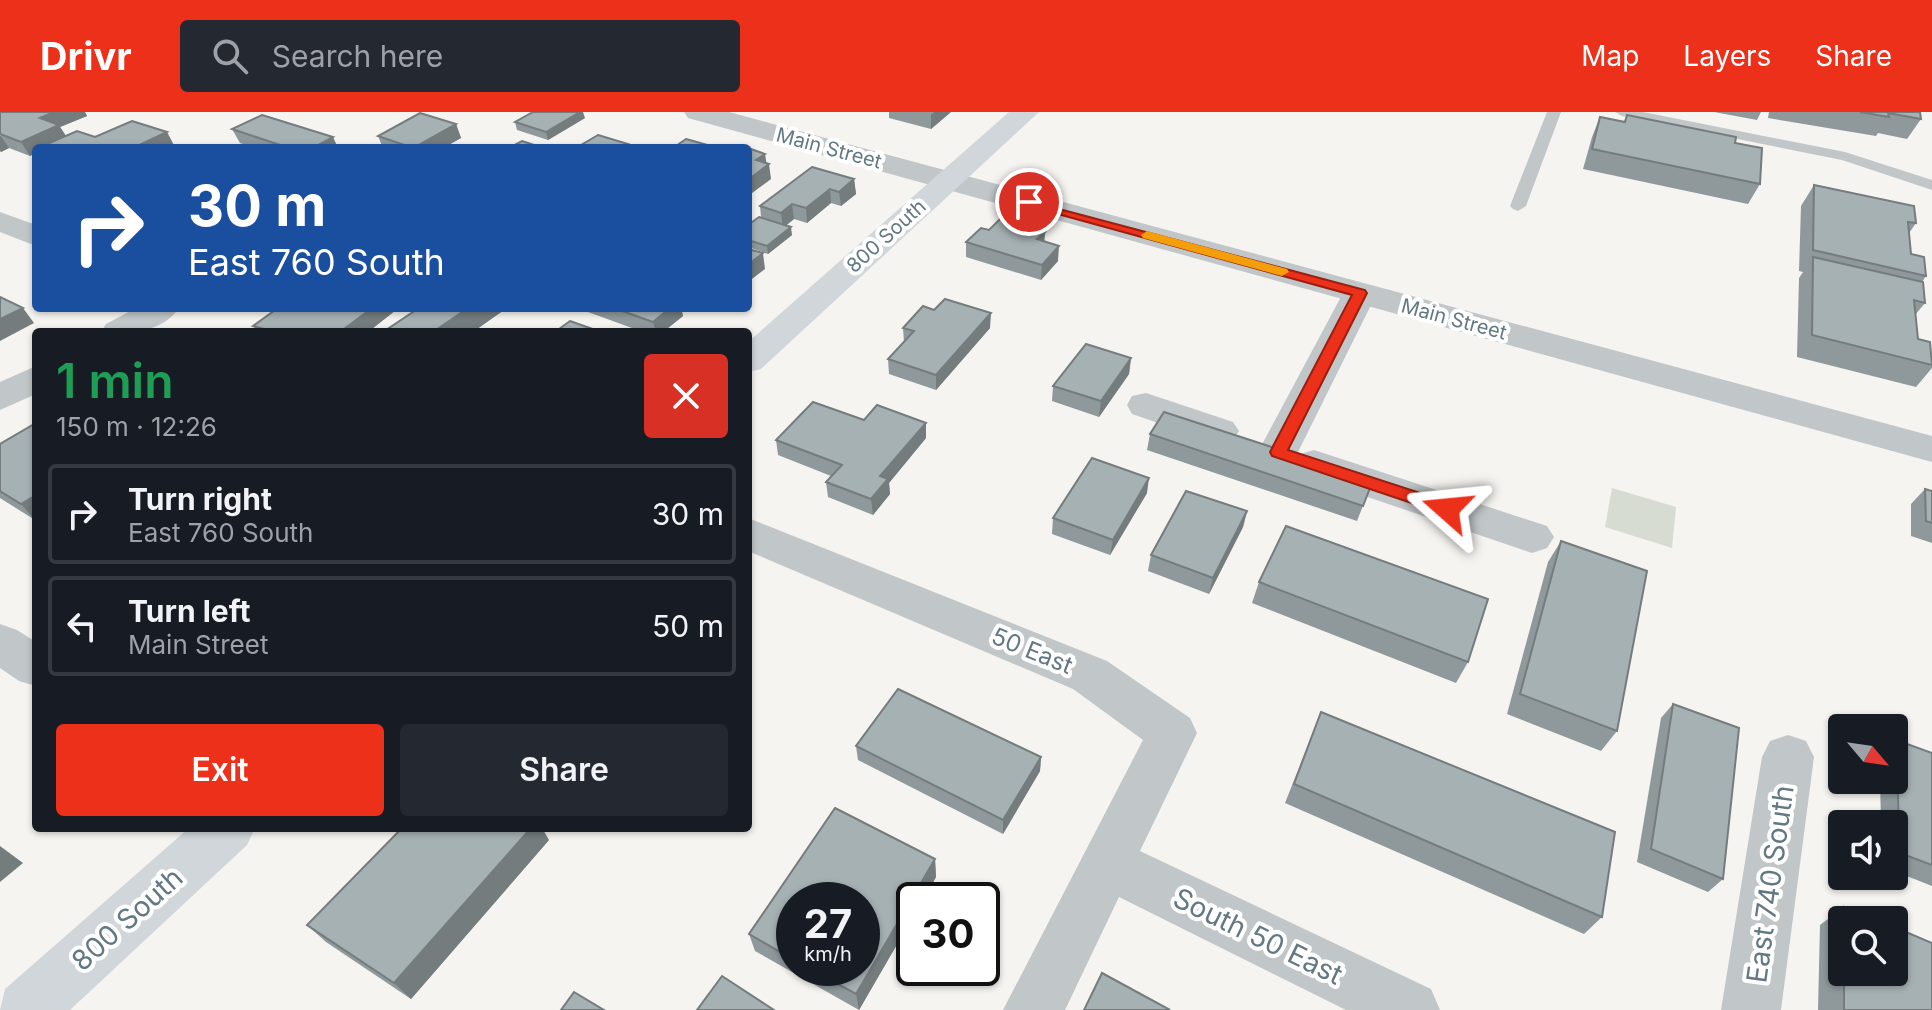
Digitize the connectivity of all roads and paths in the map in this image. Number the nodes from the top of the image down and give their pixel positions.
1 (698, 112) edge
2 (1025, 112) edge
3 (1554, 112) edge
4 (1622, 112) edge
5 (949, 180) junction
6 (1932, 185) edge
7 (1518, 206) dead end
8 (0, 221) edge
9 (32, 234) edge
10 (1360, 293) junction
11 (155, 312) edge
12 (126, 328) edge
13 (752, 357) edge
14 (32, 380) edge
15 (0, 398) edge
16 (1146, 405) dead end
17 (1932, 449) edge
18 (1278, 452) junction
19 (752, 536) edge
20 (1532, 537) dead end
21 (0, 643) edge
22 (32, 664) edge
23 (1788, 757) dead end
24 (224, 832) edge
25 (1107, 863) junction
26 (26, 1010) edge
27 (1033, 1010) edge
28 (1410, 1010) edge
29 (1751, 1010) edge

1 - 5 street, Main Street
2 - 5 main road, 800 South
3 - 7 lane
4 - 6 lane
5 - 10 street, Main Street
5 - 13 main road, 800 South
8 - 9 street
10 - 17 street, Main Street
10 - 18 street
11 - 12 street
14 - 15 street
16 - 18 street
18 - 20 street
19 - 25 street, 50 East
21 - 22 street
23 - 29 street, East 740 South
24 - 26 main road, 800 South
25 - 27 street
25 - 28 street, South 50 East

